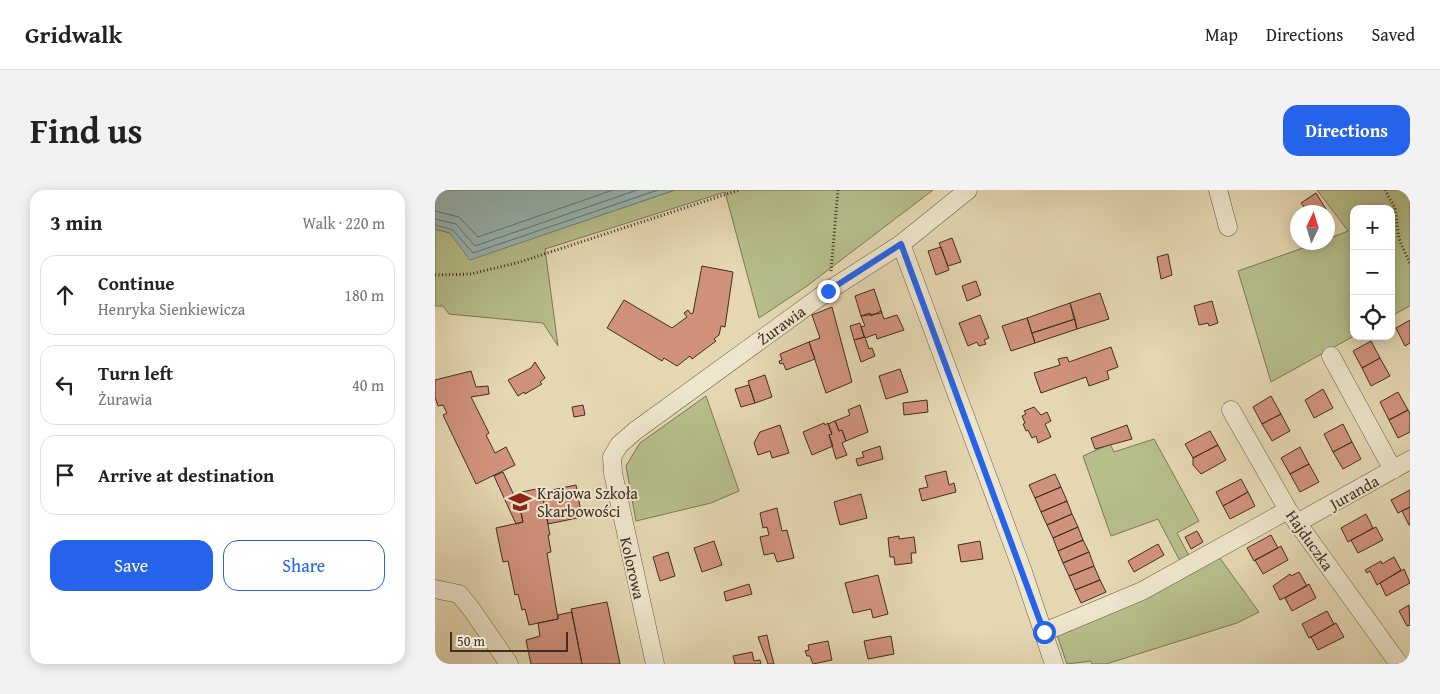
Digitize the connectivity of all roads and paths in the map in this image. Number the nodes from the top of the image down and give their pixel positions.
1 (739, 190) edge
2 (838, 190) edge
3 (968, 190) edge
4 (1218, 190) edge
5 (1385, 190) edge
6 (1228, 227) dead end
7 (901, 244) junction
8 (1410, 264) edge
9 (435, 275) edge
10 (828, 291) junction
11 (1331, 356) dead end
12 (1231, 410) dead end
13 (1410, 460) edge
14 (1393, 470) junction
15 (613, 472) joint
16 (1293, 516) junction
17 (435, 589) edge
18 (1044, 632) junction
19 (509, 664) edge
20 (655, 664) edge
21 (1055, 664) edge
22 (1399, 664) edge

1 - 9 path
2 - 10 path
3 - 7 street, Żurawia
4 - 6 street
5 - 8 path
7 - 10 street, Żurawia
7 - 18 street
10 - 15 street, Żurawia
11 - 14 street
12 - 16 street, Hajduczka
13 - 14 street, Juranda
14 - 16 street, Juranda
15 - 20 street, Kolorowa
16 - 18 street, Juranda
16 - 22 street, Hajduczka
17 - 19 street
18 - 21 street

